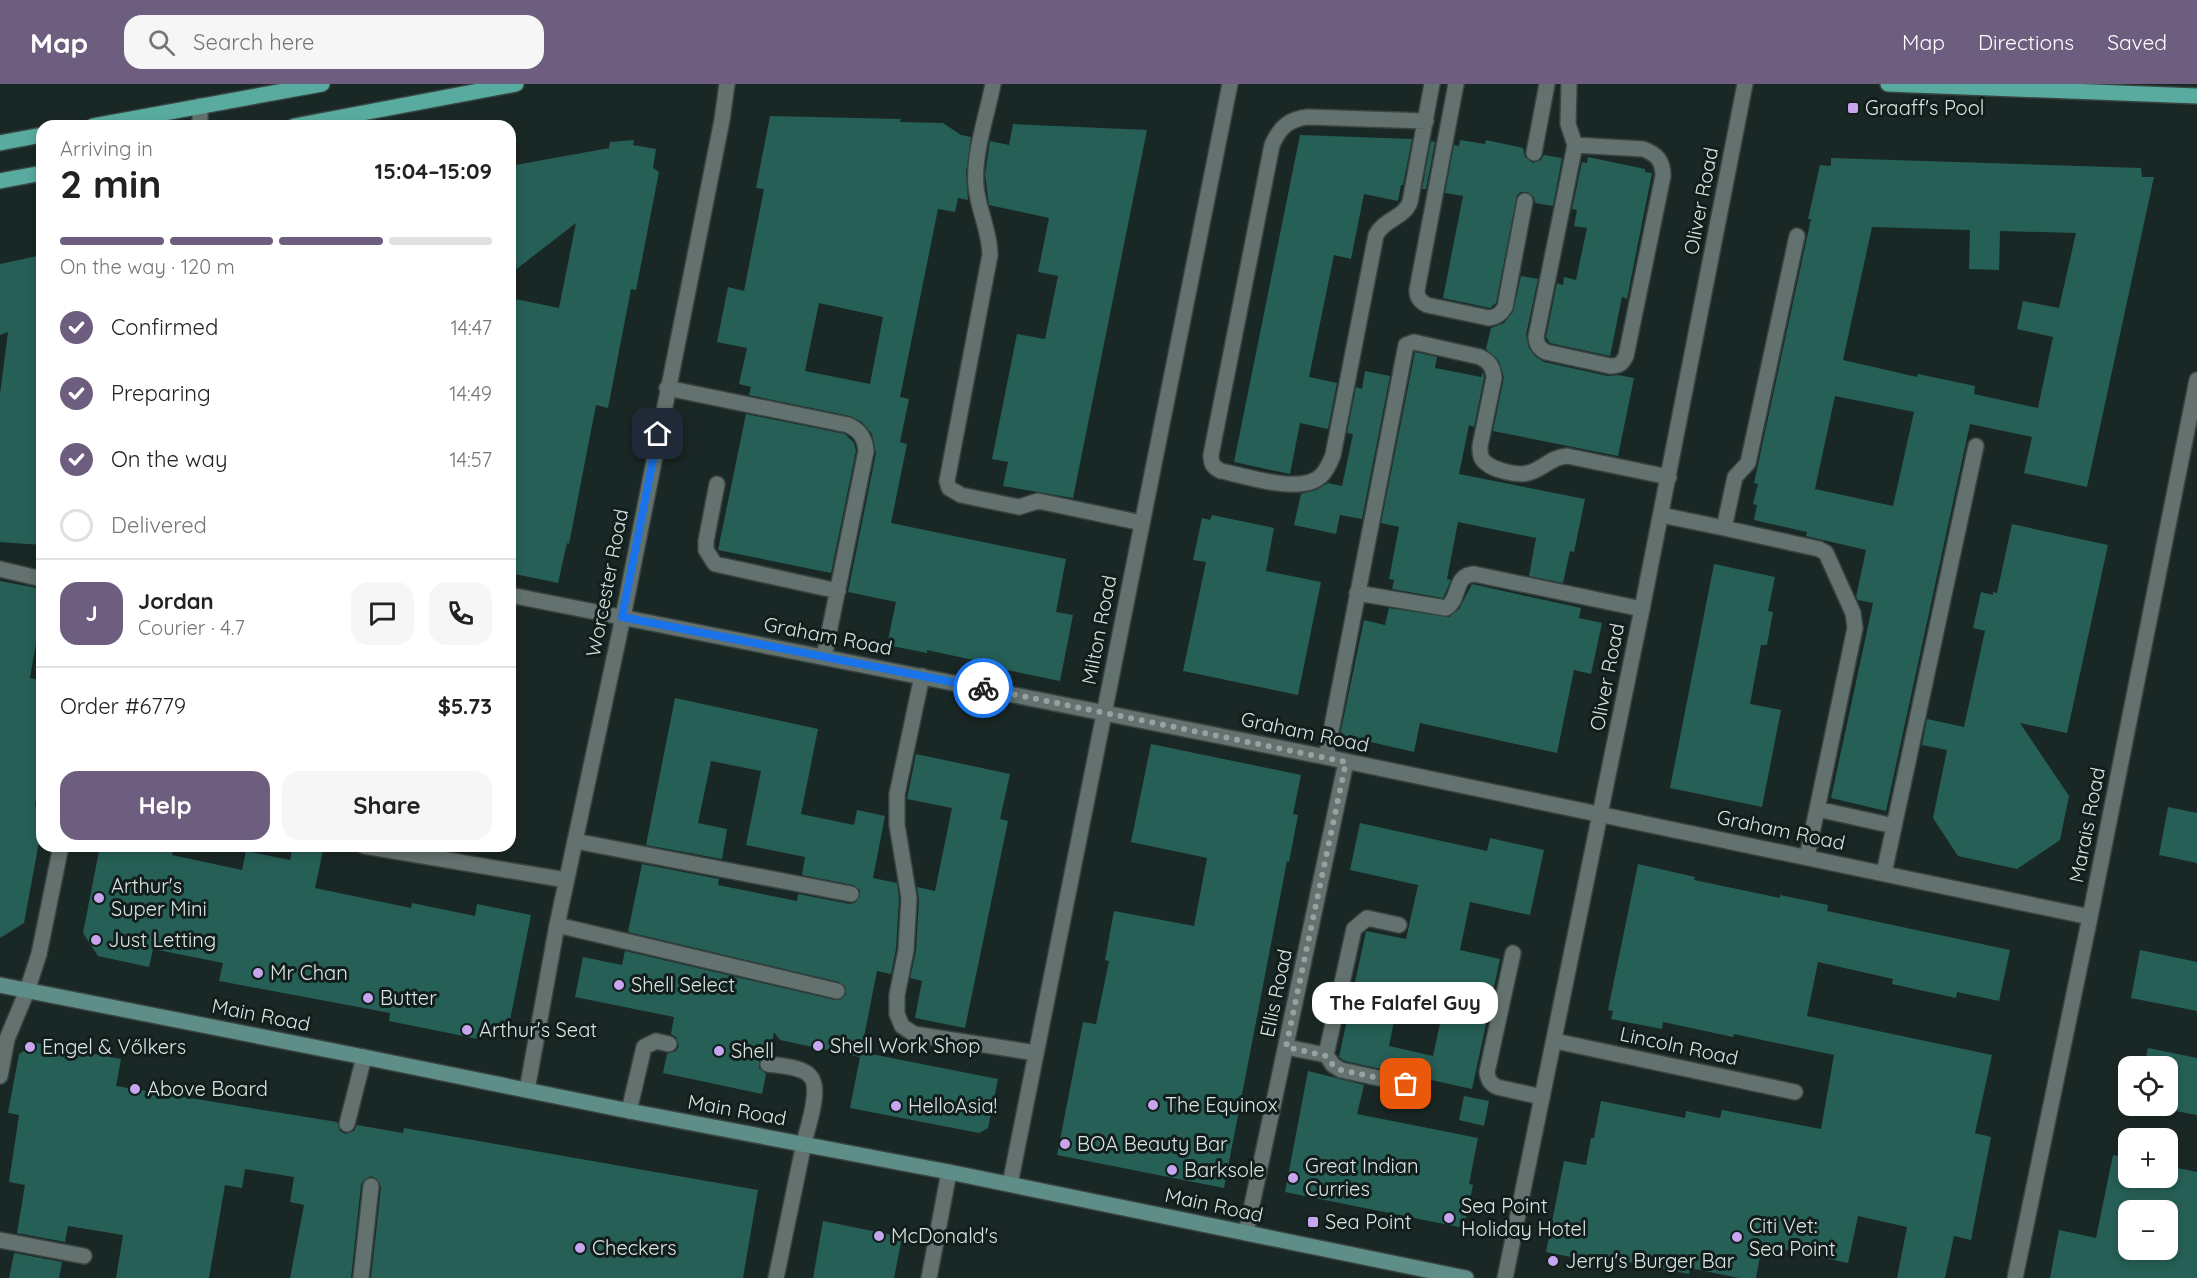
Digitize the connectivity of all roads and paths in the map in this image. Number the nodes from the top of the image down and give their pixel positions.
1 (322, 84) edge
2 (516, 84) edge
3 (727, 84) edge
4 (993, 84) edge
5 (1230, 84) edge
6 (1432, 84) edge
7 (1456, 84) edge
8 (1547, 84) edge
9 (1569, 84) edge
10 (1746, 84) edge
11 (1888, 84) edge
12 (2197, 96) edge
13 (200, 106) junction
14 (125, 120) edge
15 (200, 120) edge
16 (326, 120) edge
17 (1426, 121) junction
18 (36, 136) edge
19 (0, 143) edge
20 (1575, 145) junction
21 (1534, 153) dead end
22 (36, 174) edge
23 (0, 181) edge
24 (1525, 201) dead end
25 (1797, 236) dead end
26 (2197, 380) edge
27 (667, 388) junction
28 (1976, 446) dead end
29 (1669, 477) junction
30 (717, 484) dead end
31 (1661, 515) junction
32 (1142, 523) junction
33 (1724, 528) junction
34 (0, 569) edge
35 (36, 578) edge
36 (838, 591) junction
37 (1358, 593) junction
38 (516, 596) edge
39 (1642, 609) junction
40 (622, 617) junction
41 (824, 657) junction
42 (922, 676) junction
43 (1104, 712) junction
44 (1326, 757) junction
45 (1346, 762) junction
46 (1817, 809) junction
47 (1601, 814) junction
48 (1894, 826) junction
49 (575, 841) junction
50 (60, 852) edge
51 (400, 852) edge
52 (1807, 857) junction
53 (1884, 873) junction
54 (566, 880) junction
55 (851, 894) dead end
56 (2090, 917) junction
57 (557, 925) junction
58 (1399, 925) dead end
59 (1513, 953) dead end
60 (0, 985) edge
61 (27, 991) junction
62 (837, 991) dead end
63 (1555, 1041) junction
64 (669, 1044) dead end
65 (1286, 1047) junction
66 (1036, 1053) junction
67 (1326, 1056) junction
68 (364, 1057) junction
69 (768, 1064) dead end
70 (0, 1076) edge
71 (1406, 1084) dead end
72 (526, 1090) junction
73 (1795, 1092) dead end
74 (1542, 1097) junction
75 (629, 1111) junction
76 (347, 1124) dead end
77 (804, 1143) junction
78 (950, 1172) junction
79 (1010, 1184) junction
80 (371, 1186) dead end
81 (1246, 1233) junction
82 (0, 1240) edge
83 (84, 1256) dead end
84 (361, 1278) edge
85 (776, 1278) edge
86 (929, 1278) edge
87 (1466, 1278) edge
88 (1505, 1278) edge
89 (2014, 1278) edge

1 - 13 main road
2 - 16 main road
3 - 27 street, Worcester Road
4 - 32 street
5 - 32 street, Milton Road
6 - 17 street
7 - 24 street
8 - 21 street
9 - 20 street
10 - 29 street, Oliver Road
11 - 12 main road
13 - 14 main road
13 - 15 street
17 - 17 street
18 - 19 main road
20 - 20 street
22 - 23 main road
25 - 33 street
26 - 56 street, Marais Road
27 - 36 street
27 - 40 street, Worcester Road
28 - 48 street
29 - 31 street, Oliver Road
29 - 37 street
30 - 36 street
31 - 33 street
31 - 39 street, Oliver Road
32 - 43 street, Milton Road
33 - 46 street
34 - 35 street
36 - 41 street
37 - 39 street
37 - 44 street
38 - 40 street, Graham Road
39 - 47 street, Oliver Road
40 - 41 street, Graham Road
40 - 49 street, Worcester Road
41 - 42 street, Graham Road
42 - 43 street, Graham Road
42 - 66 street
43 - 44 street, Graham Road
43 - 66 street, Milton Road
44 - 45 street, Graham Road
45 - 47 street, Graham Road
45 - 65 street, Ellis Road
46 - 48 street
46 - 52 street
47 - 52 street, Graham Road
47 - 63 street, Oliver Road
48 - 53 street
49 - 54 street, Worcester Road
49 - 55 street
50 - 61 street
51 - 54 street
52 - 53 street, Graham Road
53 - 56 street, Graham Road
54 - 57 street, Worcester Road
56 - 89 street, Marais Road
57 - 62 street
57 - 72 street, Worcester Road
58 - 67 street
59 - 74 street
60 - 61 main road, Main Road
61 - 68 main road, Main Road
61 - 70 street
63 - 73 street, Lincoln Road
63 - 74 street, Oliver Road
64 - 75 street
65 - 67 street
65 - 81 street, Ellis Road
66 - 79 street, Milton Road
67 - 71 street
68 - 72 main road, Main Road
68 - 76 street
69 - 77 street
72 - 75 main road, Main Road
74 - 88 street, Oliver Road
75 - 77 main road, Main Road
77 - 78 main road, Main Road
77 - 85 street
78 - 79 main road, Main Road
78 - 86 street
79 - 81 main road, Main Road
80 - 84 street
81 - 87 main road, Main Road
82 - 83 street

